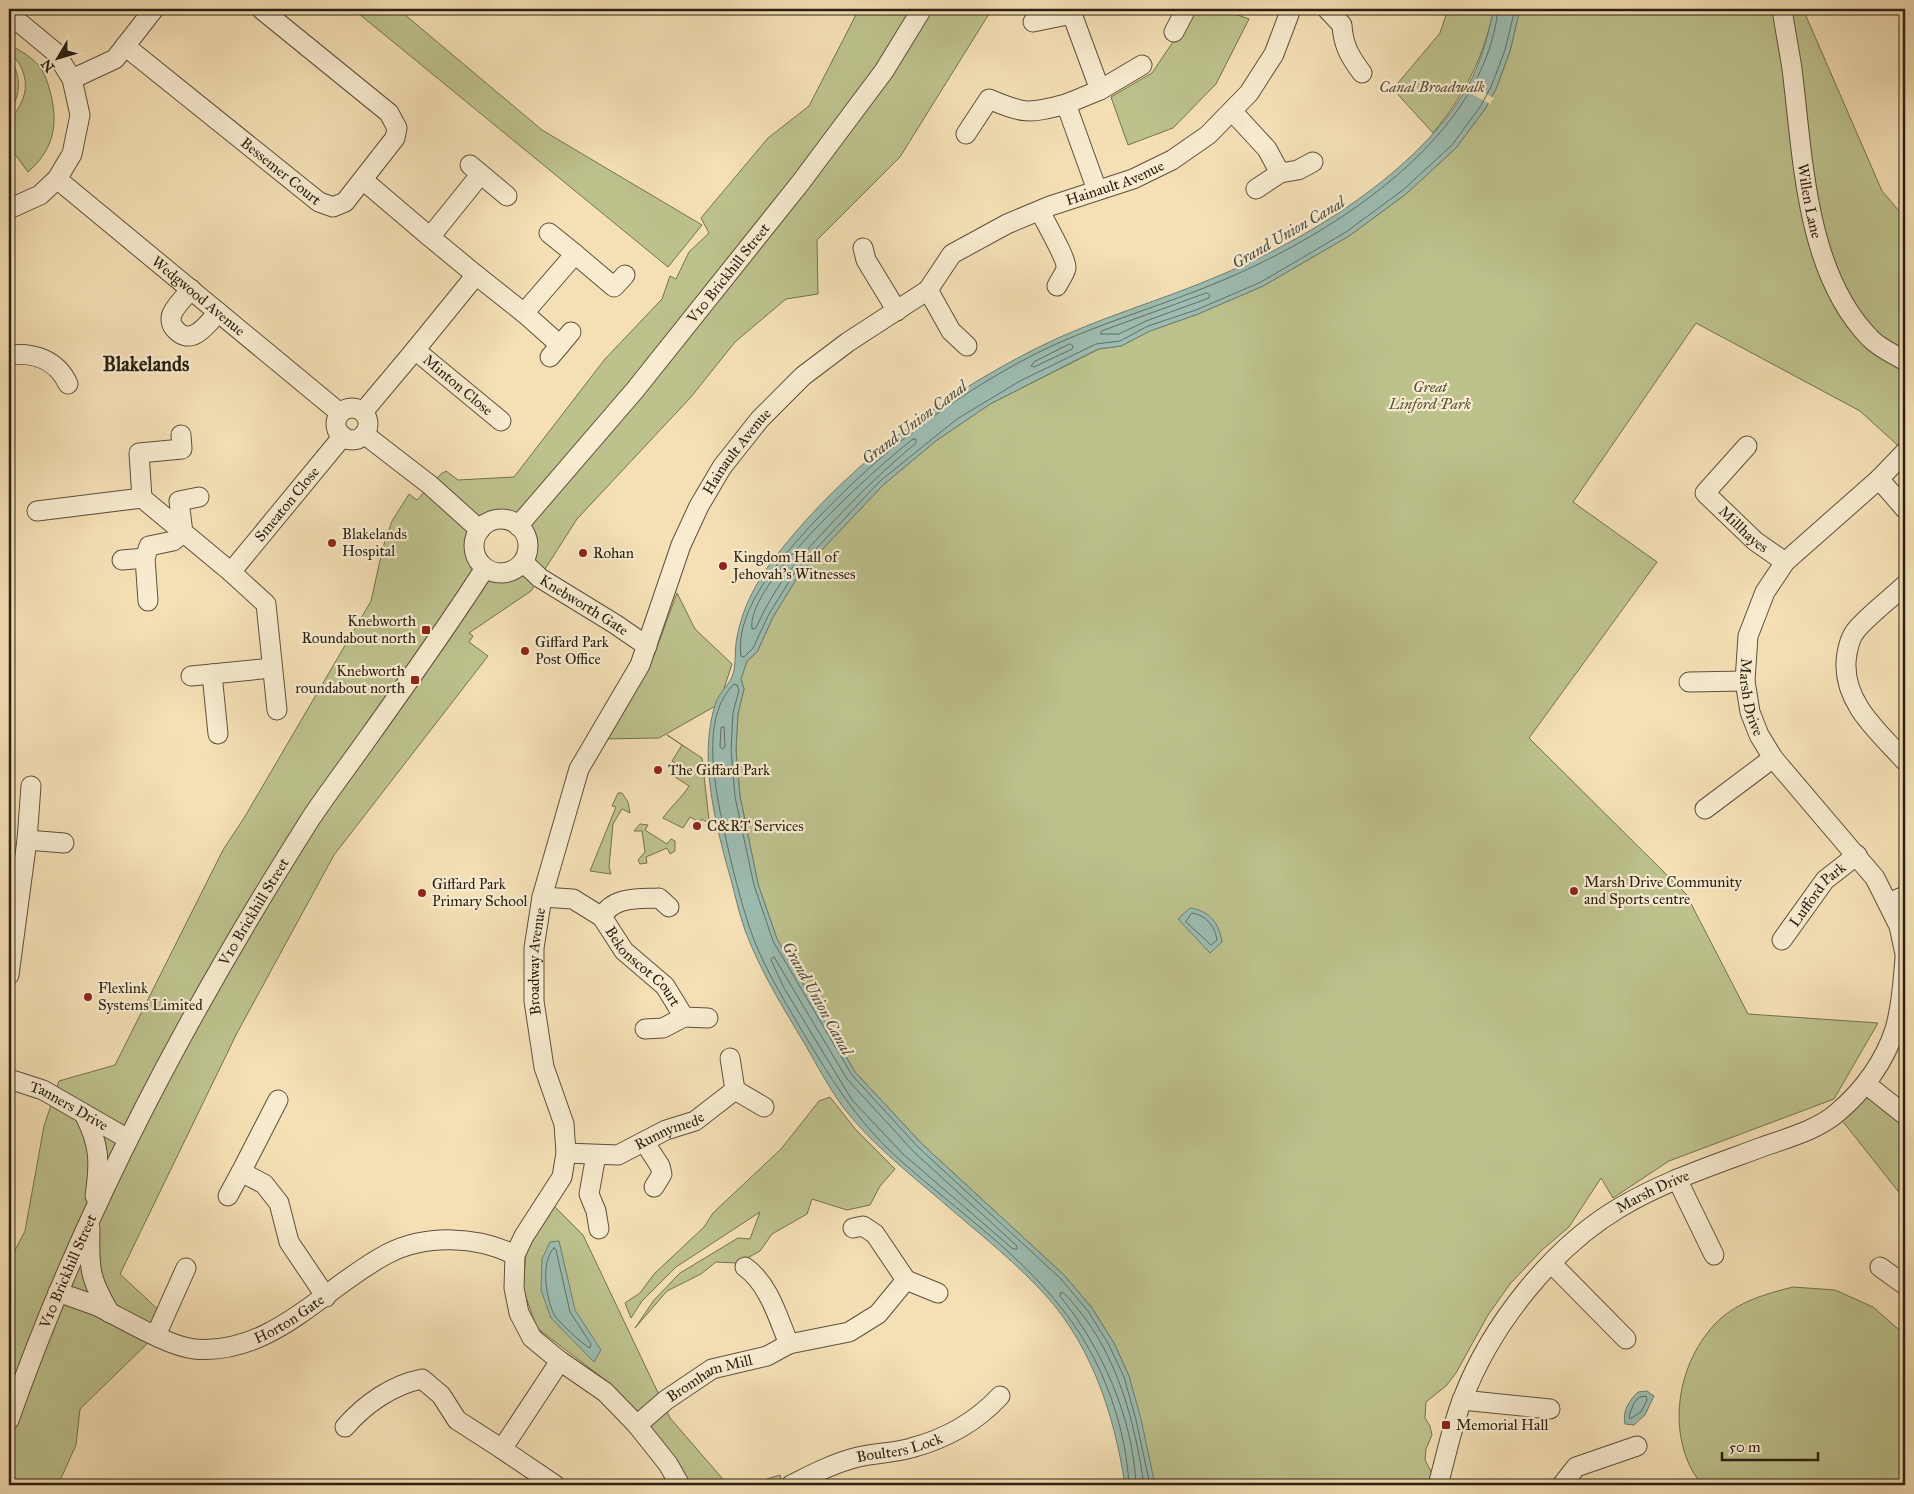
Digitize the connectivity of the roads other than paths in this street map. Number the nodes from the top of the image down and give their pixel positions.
1 (154, 9) edge
2 (261, 9) edge
3 (922, 9) edge
4 (1186, 9) edge
5 (1291, 9) edge
6 (1327, 9) edge
7 (1782, 9) edge
8 (9, 14) edge
9 (1033, 22) dead end
10 (1174, 32) dead end
11 (125, 46) junction
12 (1142, 65) dead end
13 (1362, 73) dead end
14 (72, 79) junction
15 (1100, 90) junction
16 (1066, 104) junction
17 (1232, 111) junction
18 (966, 134) dead end
19 (1313, 162) dead end
20 (1280, 172) junction
21 (57, 179) junction
22 (363, 180) junction
23 (1256, 189) dead end
24 (1097, 190) junction
25 (507, 196) dead end
26 (9, 209) edge
27 (1040, 210) junction
28 (550, 233) dead end
29 (430, 237) junction
30 (864, 248) dead end
31 (575, 254) junction
32 (476, 275) junction
33 (625, 275) dead end
34 (1057, 286) dead end
35 (191, 290) junction
36 (928, 290) junction
37 (897, 311) junction
38 (218, 312) junction
39 (524, 314) junction
40 (560, 345) dead end
41 (967, 346) dead end
42 (415, 350) junction
43 (9, 355) edge
44 (1905, 361) edge
45 (68, 384) dead end
46 (363, 412) junction
47 (340, 413) junction
48 (501, 421) dead end
49 (364, 434) junction
50 (181, 435) dead end
51 (343, 436) junction
52 (1747, 446) dead end
53 (1905, 452) edge
54 (1879, 479) junction
55 (142, 498) junction
56 (198, 498) dead end
57 (1905, 509) edge
58 (37, 511) dead end
59 (518, 526) junction
60 (480, 530) junction
61 (183, 533) junction
62 (145, 558) junction
63 (122, 560) dead end
64 (522, 562) junction
65 (1785, 562) junction
66 (485, 568) junction
67 (231, 572) junction
68 (1905, 585) edge
69 (148, 601) dead end
70 (647, 646) junction
71 (272, 668) junction
72 (212, 674) junction
73 (191, 676) dead end
74 (1745, 681) junction
75 (1689, 682) dead end
76 (277, 710) dead end
77 (218, 734) dead end
78 (1772, 758) junction
79 (1905, 761) edge
80 (31, 786) dead end
81 (1705, 809) dead end
82 (27, 840) junction
83 (64, 843) dead end
84 (1857, 855) junction
85 (542, 897) junction
86 (1897, 900) edge
87 (669, 908) dead end
88 (602, 917) junction
89 (1782, 940) dead end
90 (1905, 956) edge
91 (9, 975) edge
92 (684, 1016) junction
93 (708, 1018) dead end
94 (645, 1029) dead end
95 (730, 1058) dead end
96 (9, 1079) edge
97 (1866, 1084) junction
98 (735, 1090) junction
99 (278, 1100) dead end
100 (764, 1107) dead end
101 (84, 1114) junction
102 (1905, 1115) edge
103 (128, 1139) junction
104 (644, 1143) junction
105 (566, 1153) junction
106 (596, 1155) junction
107 (241, 1172) junction
108 (1677, 1179) junction
109 (654, 1187) dead end
110 (228, 1196) dead end
111 (92, 1216) junction
112 (853, 1228) dead end
113 (599, 1229) dead end
114 (515, 1255) junction
115 (1714, 1255) dead end
116 (1552, 1264) junction
117 (1880, 1266) dead end
118 (745, 1267) dead end
119 (186, 1268) dead end
120 (901, 1274) junction
121 (1905, 1285) edge
122 (58, 1292) junction
123 (938, 1293) dead end
124 (326, 1297) junction
125 (110, 1313) junction
126 (156, 1336) junction
127 (1626, 1339) dead end
128 (789, 1344) junction
129 (560, 1361) junction
130 (1000, 1396) dead end
131 (1462, 1400) junction
132 (1550, 1409) dead end
133 (9, 1420) edge
134 (637, 1425) junction
135 (345, 1426) dead end
136 (1637, 1446) dead end
137 (502, 1449) junction
138 (554, 1485) edge
139 (680, 1485) edge
140 (791, 1485) edge
141 (1439, 1485) edge
142 (1562, 1485) edge

1 - 11 street
2 - 22 street, Bessemer Court
3 - 59 street, V10 Brickhill Street
4 - 10 street
5 - 17 street, Hainault Avenue
6 - 13 street
7 - 44 street, Willen Lane
8 - 14 street
9 - 15 street
11 - 14 street
11 - 22 street, Bessemer Court
12 - 15 street
14 - 21 street
15 - 16 street
16 - 18 street
16 - 24 street
17 - 20 street
17 - 24 street, Hainault Avenue
19 - 20 street
20 - 23 street
21 - 26 street
21 - 35 street, Wedgwood Avenue
22 - 29 street
24 - 27 street, Hainault Avenue
25 - 29 street
27 - 34 street
27 - 36 street, Hainault Avenue
28 - 31 street
29 - 32 street
30 - 37 street
31 - 33 street
31 - 39 street
32 - 39 street
32 - 42 street, Minton Close
35 - 38 street, Wedgwood Avenue
35 - 38 street
36 - 37 street, Hainault Avenue
36 - 41 street
37 - 70 street, Hainault Avenue
38 - 47 street, Wedgwood Avenue
39 - 40 street
42 - 46 street, Minton Close
42 - 48 street, Minton Close
43 - 45 street
46 - 47 street
46 - 49 street
47 - 51 street
49 - 51 street
49 - 60 street
50 - 55 street
51 - 67 street, Smeaton Close
52 - 65 street, Millhayes
53 - 54 street, Marsh Drive
54 - 57 street
54 - 65 street, Marsh Drive
55 - 58 street
55 - 61 street
56 - 61 street
59 - 60 street
59 - 64 street
60 - 66 street
61 - 62 street
61 - 67 street
62 - 63 street
62 - 69 street
64 - 66 street
64 - 70 street, Knebworth Gate
65 - 74 street, Marsh Drive
66 - 103 street, V10 Brickhill Street
67 - 71 street
68 - 79 street
70 - 85 street, Broadway Avenue
71 - 72 street
71 - 76 street
72 - 73 street
72 - 77 street
74 - 75 street
74 - 78 street, Marsh Drive
78 - 81 street
78 - 84 street, Marsh Drive
80 - 82 street
82 - 83 street
82 - 91 street
84 - 86 street, Marsh Drive
84 - 89 street, Lufford Park
85 - 88 street, Bekonscot Court
85 - 105 street, Broadway Avenue
86 - 90 street, Marsh Drive
87 - 88 street, Bekonscot Court
88 - 92 street, Bekonscot Court
90 - 97 street, Marsh Drive
92 - 93 street, Bekonscot Court
92 - 94 street, Bekonscot Court
95 - 98 street
96 - 101 street, Tanners Drive
97 - 102 street
97 - 108 street, Marsh Drive
98 - 100 street
98 - 104 street, Runnymede
99 - 107 street
101 - 103 street, Tanners Drive
101 - 111 street
103 - 111 street, V10 Brickhill Street
104 - 106 street, Runnymede
104 - 109 street
105 - 106 street, Runnymede
105 - 114 street, Broadway Avenue
106 - 113 street
107 - 110 street
107 - 124 street
108 - 115 street
108 - 116 street, Marsh Drive
111 - 122 street, V10 Brickhill Street
111 - 125 street
112 - 120 street
114 - 124 street, Horton Gate
114 - 129 street, Broadway Avenue
116 - 127 street
116 - 131 street, Marsh Drive
117 - 121 street
118 - 128 street
119 - 126 street
120 - 123 street
120 - 128 street, Bromham Mill
122 - 125 street, Horton Gate
122 - 133 street, V10 Brickhill Street
124 - 126 street, Horton Gate
125 - 126 street, Horton Gate
128 - 134 street, Bromham Mill
129 - 134 street, Broadway Avenue
129 - 137 street
130 - 140 street, Boulters Lock
131 - 132 street
131 - 141 street, Marsh Drive
134 - 139 street, Broadway Avenue
135 - 137 street
136 - 142 street
137 - 138 street

